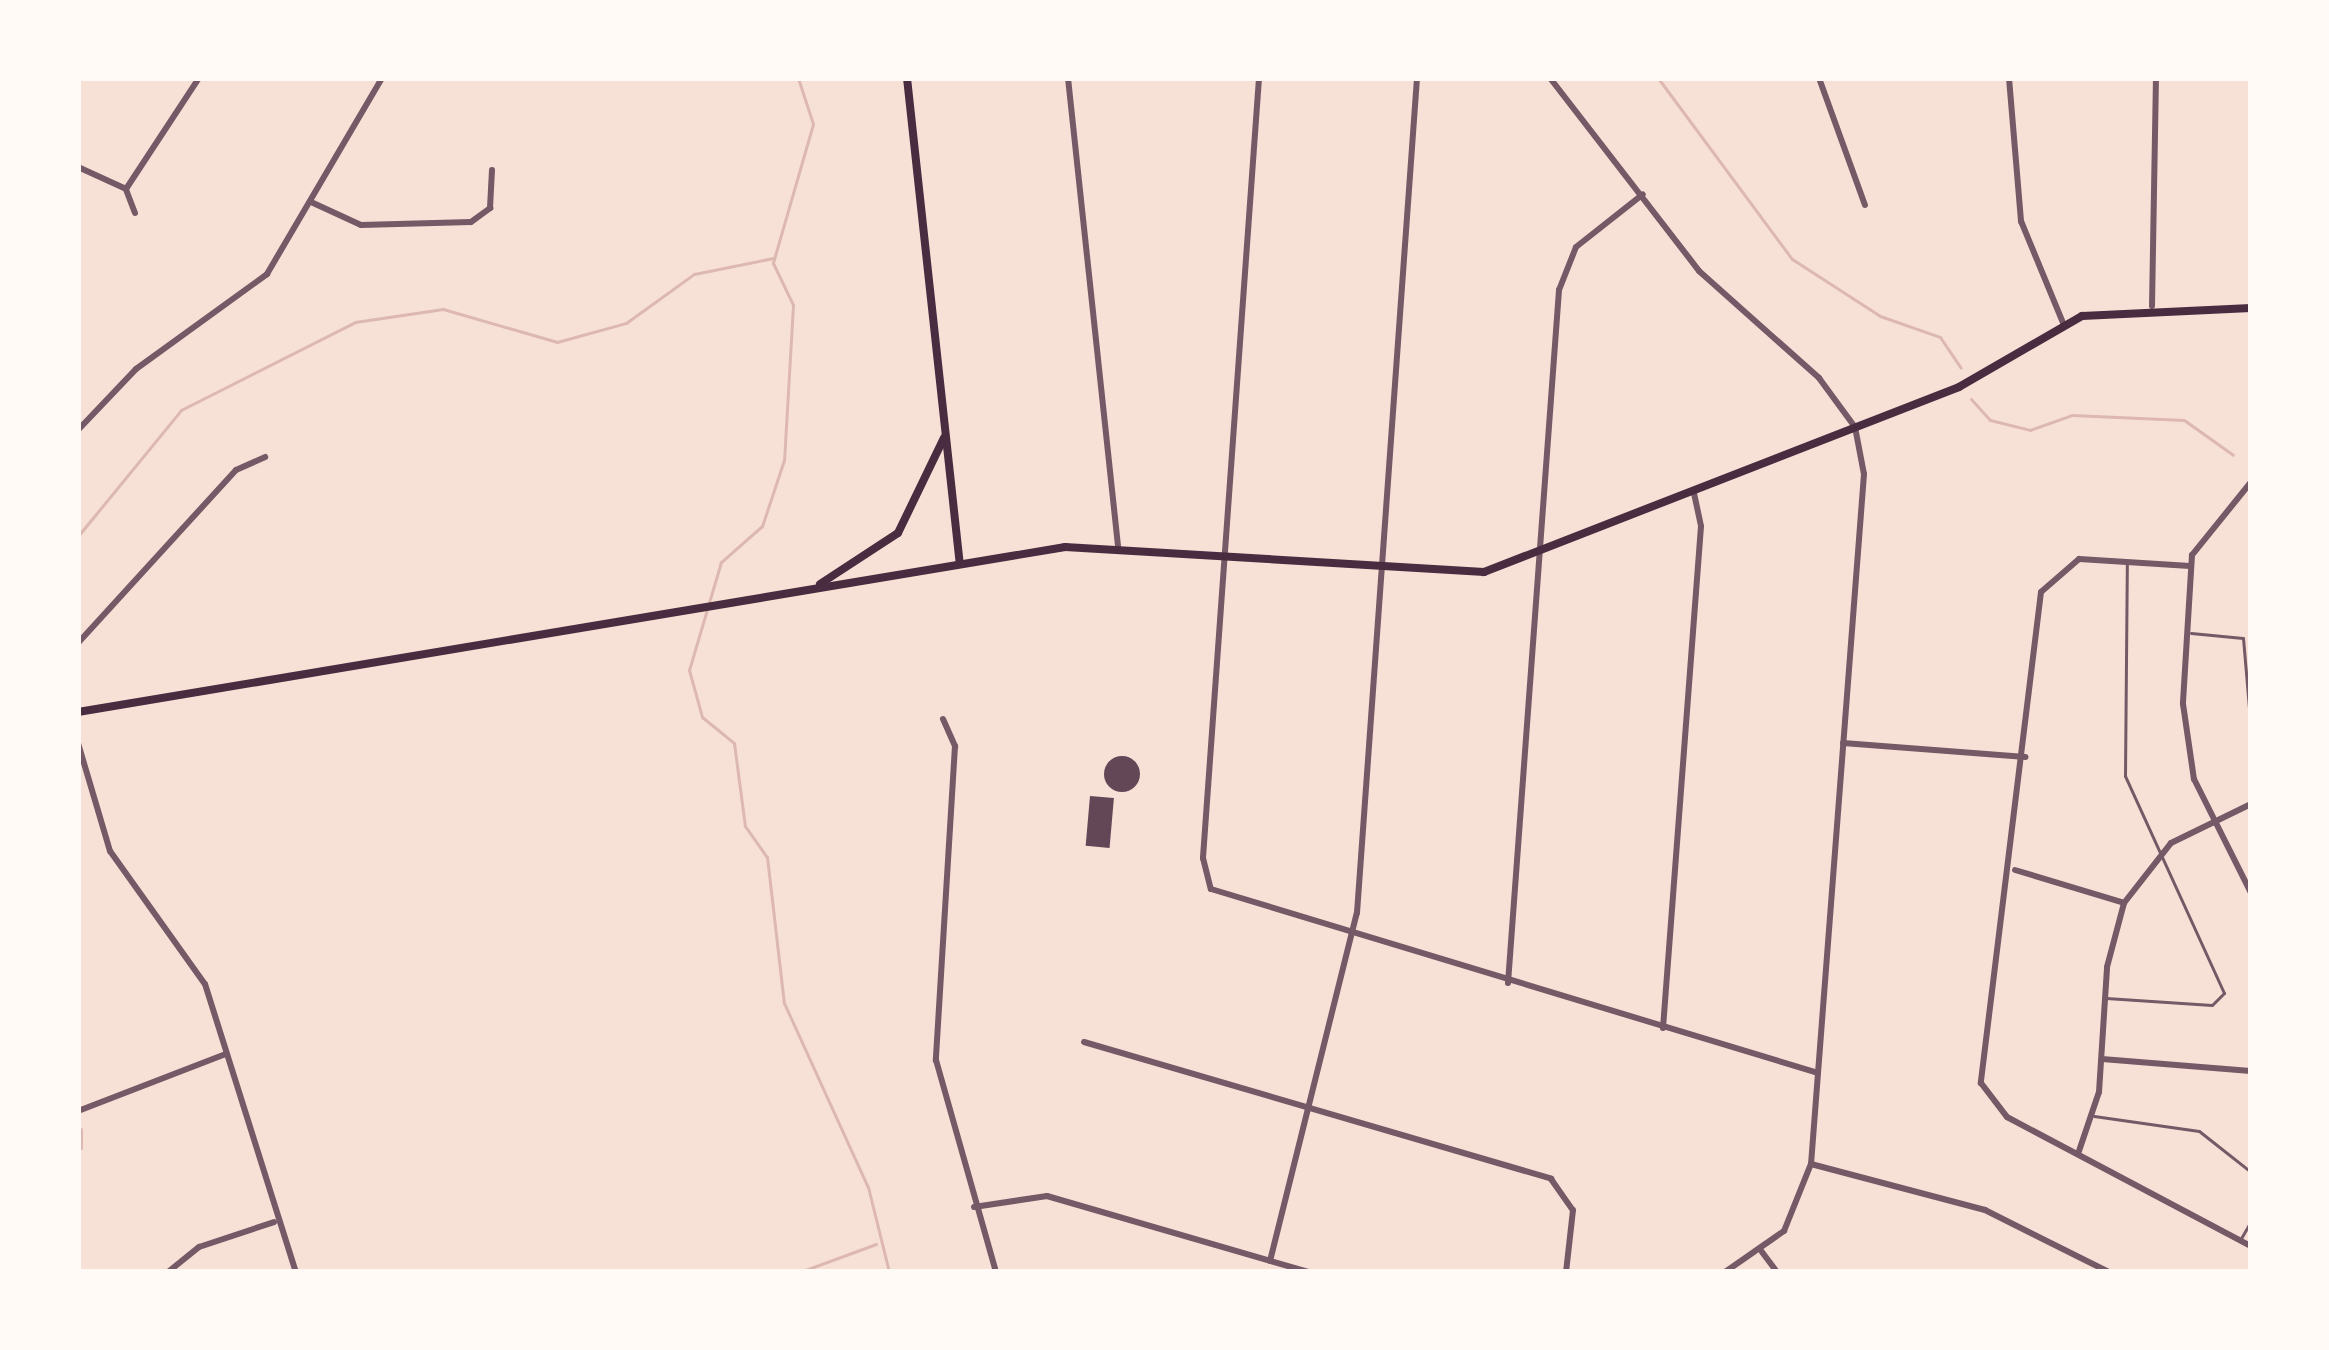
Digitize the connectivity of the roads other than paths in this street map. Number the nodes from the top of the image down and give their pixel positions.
1 (200, 78) edge
2 (382, 78) edge
3 (907, 78) edge
4 (1069, 78) edge
5 (1259, 78) edge
6 (1418, 78) edge
7 (1550, 78) edge
8 (1778, 78) edge
9 (1815, 78) edge
10 (2009, 78) edge
11 (2156, 78) edge
12 (78, 167) edge
13 (492, 170) dead end
14 (126, 189) junction
15 (1643, 194) junction
16 (311, 202) junction
17 (1865, 205) dead end
18 (135, 213) dead end
19 (2152, 306) junction
20 (2251, 308) edge
21 (2063, 323) junction
22 (1855, 428) junction
23 (78, 430) edge
24 (945, 430) junction
25 (266, 457) dead end
26 (2251, 482) edge
27 (1694, 492) junction
28 (1118, 548) junction
29 (1541, 553) junction
30 (1224, 556) junction
31 (2128, 560) junction
32 (960, 564) junction
33 (2189, 566) junction
34 (1382, 567) junction
35 (807, 590) junction
36 (2186, 633) junction
37 (78, 643) edge
38 (78, 712) edge
39 (944, 719) dead end
40 (2251, 731) edge
41 (78, 743) edge
42 (1844, 743) junction
43 (2025, 757) junction
44 (2251, 804) edge
45 (2212, 821) junction
46 (2157, 856) junction
47 (2015, 870) junction
48 (2251, 893) edge
49 (2124, 904) junction
50 (1353, 937) junction
51 (1508, 982) junction
52 (2104, 998) junction
53 (1663, 1028) junction
54 (1084, 1042) dead end
55 (226, 1054) junction
56 (2102, 1059) junction
57 (2251, 1071) edge
58 (1818, 1073) junction
59 (1315, 1109) junction
60 (78, 1111) edge
61 (2094, 1116) junction
62 (2079, 1151) junction
63 (1811, 1164) junction
64 (2251, 1172) edge
65 (974, 1207) junction
66 (2251, 1221) edge
67 (274, 1222) junction
68 (2240, 1240) junction
69 (2251, 1246) edge
70 (1762, 1252) junction
71 (1270, 1261) junction
72 (168, 1272) edge
73 (296, 1272) edge
74 (996, 1272) edge
75 (1308, 1272) edge
76 (1566, 1272) edge
77 (1725, 1272) edge
78 (1777, 1272) edge
79 (2109, 1272) edge

1 - 14 street
2 - 16 street
3 - 24 main road
4 - 28 street
5 - 30 street
6 - 34 street
7 - 15 street
8 - 9 street
9 - 17 street
10 - 21 street
11 - 19 street
12 - 14 street
13 - 16 street
14 - 18 street
15 - 22 street
15 - 29 street
16 - 23 street
19 - 20 main road
19 - 21 main road
21 - 22 main road
22 - 27 main road
22 - 42 street
24 - 32 main road
24 - 35 main road
25 - 37 street
26 - 33 street
27 - 29 main road
27 - 53 street
28 - 30 main road
28 - 32 main road
29 - 34 main road
29 - 51 street
30 - 34 main road
30 - 50 street
31 - 33 street
31 - 43 street
31 - 46 lane
32 - 35 main road
33 - 36 street
34 - 50 street
35 - 38 main road
36 - 40 lane
36 - 45 street
39 - 65 street
41 - 55 street
42 - 43 street
42 - 58 street
43 - 47 street
44 - 45 street
45 - 46 street
45 - 48 street
46 - 49 street
46 - 52 lane
47 - 49 street
47 - 62 street
49 - 52 street
50 - 51 street
50 - 59 street
51 - 53 street
52 - 56 street
53 - 58 street
54 - 59 street
55 - 60 street
55 - 67 street
56 - 57 street
56 - 61 street
58 - 63 street
59 - 71 street
59 - 76 street
61 - 62 street
61 - 64 lane
62 - 68 street
63 - 70 street
63 - 79 street
65 - 71 street
65 - 74 street
66 - 68 lane
67 - 72 street
67 - 73 street
68 - 69 street
70 - 77 street
70 - 78 street
71 - 75 street

